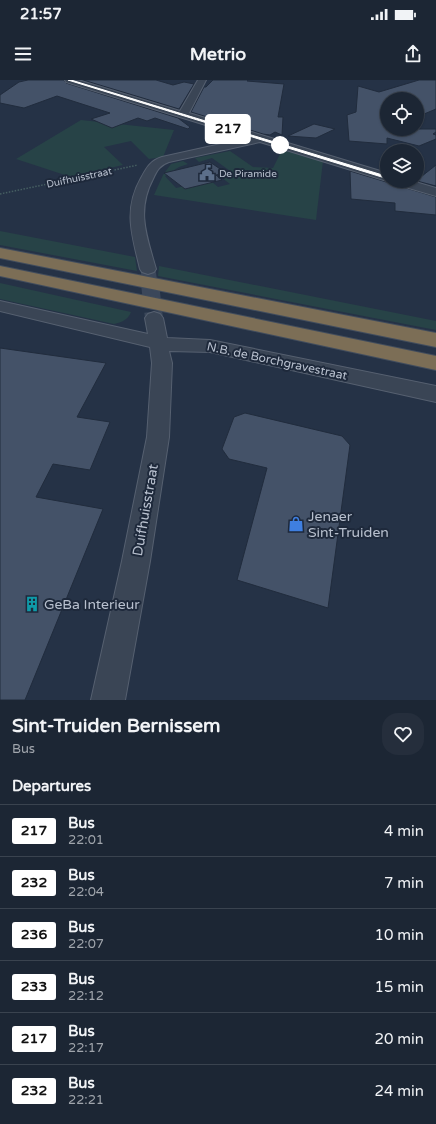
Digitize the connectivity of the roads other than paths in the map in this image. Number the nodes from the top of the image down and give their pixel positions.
1 (70, 80) edge
2 (202, 80) edge
3 (183, 115) junction
4 (261, 139) junction
5 (380, 175) edge
6 (423, 188) edge
7 (436, 192) edge
8 (0, 253) edge
9 (148, 269) tunnel mouth
10 (0, 271) edge
11 (0, 306) edge
12 (154, 318) tunnel mouth
13 (436, 340) edge
14 (158, 343) junction
15 (436, 363) edge
16 (436, 394) edge
17 (108, 700) edge

1 - 3 street
2 - 3 street
3 - 4 street
4 - 5 street
4 - 9 street
6 - 7 street
8 - 13 highway
10 - 15 highway
11 - 14 street, N.B. de Borchgravestraat
12 - 14 street, Duifhuisstraat
14 - 16 street, N.B. de Borchgravestraat
14 - 17 street, Duifhuisstraat

